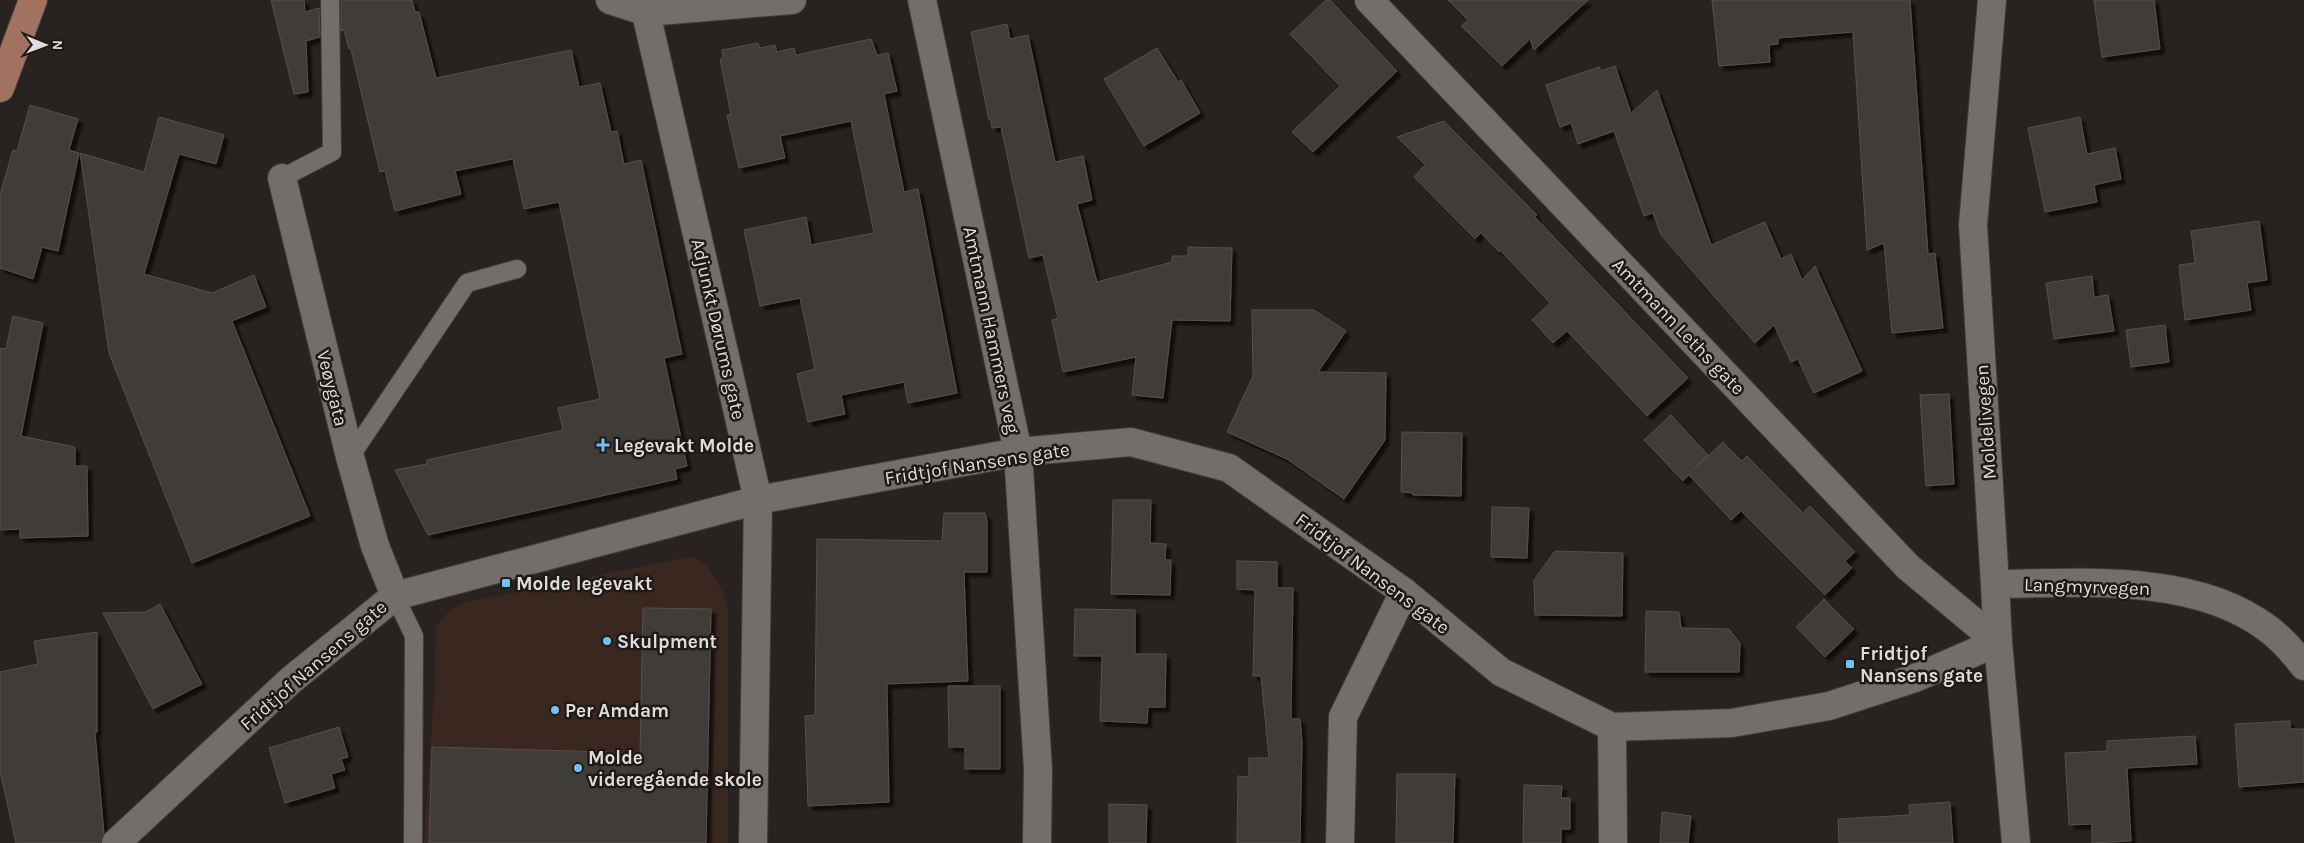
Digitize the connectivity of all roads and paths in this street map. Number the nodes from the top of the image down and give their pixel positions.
1 (33, 0) edge
2 (330, 0) edge
3 (610, 0) edge
4 (792, 0) edge
5 (922, 0) edge
6 (1369, 0) edge
7 (1992, 0) edge
8 (645, 6) edge
9 (0, 88) edge
10 (282, 178) joint
11 (517, 269) dead end
12 (1018, 452) junction
13 (350, 457) junction
14 (758, 500) junction
15 (1995, 584) junction
16 (1404, 592) junction
17 (394, 596) junction
18 (1998, 642) junction
19 (2304, 666) edge
20 (1612, 728) junction
21 (116, 843) edge
22 (412, 843) edge
23 (753, 843) edge
24 (1037, 843) edge
25 (1340, 843) edge
26 (1613, 843) edge
27 (2016, 843) edge

1 - 9 main road
2 - 10 lane
3 - 8 street
4 - 8 street
5 - 12 street, Amtmann Hammers veg
6 - 18 street, Amtmann Leths gate
7 - 15 street, Moldelivegen
8 - 14 street, Adjunkt Dørums gate
10 - 13 street, Veøygata
11 - 13 lane
12 - 14 street, Fridtjof Nansens gate
12 - 16 street, Fridtjof Nansens gate
12 - 24 street, Amtmann Hammers veg
13 - 17 street, Veøygata
14 - 17 street, Fridtjof Nansens gate
14 - 23 street, Adjunkt Dørums gate
15 - 18 street, Moldelivegen
15 - 19 street, Langmyrvegen
16 - 20 street, Fridtjof Nansens gate
16 - 25 street
17 - 21 street, Fridtjof Nansens gate
17 - 22 lane
18 - 20 street, Fridtjof Nansens gate
18 - 27 street, Moldelivegen
20 - 26 street

